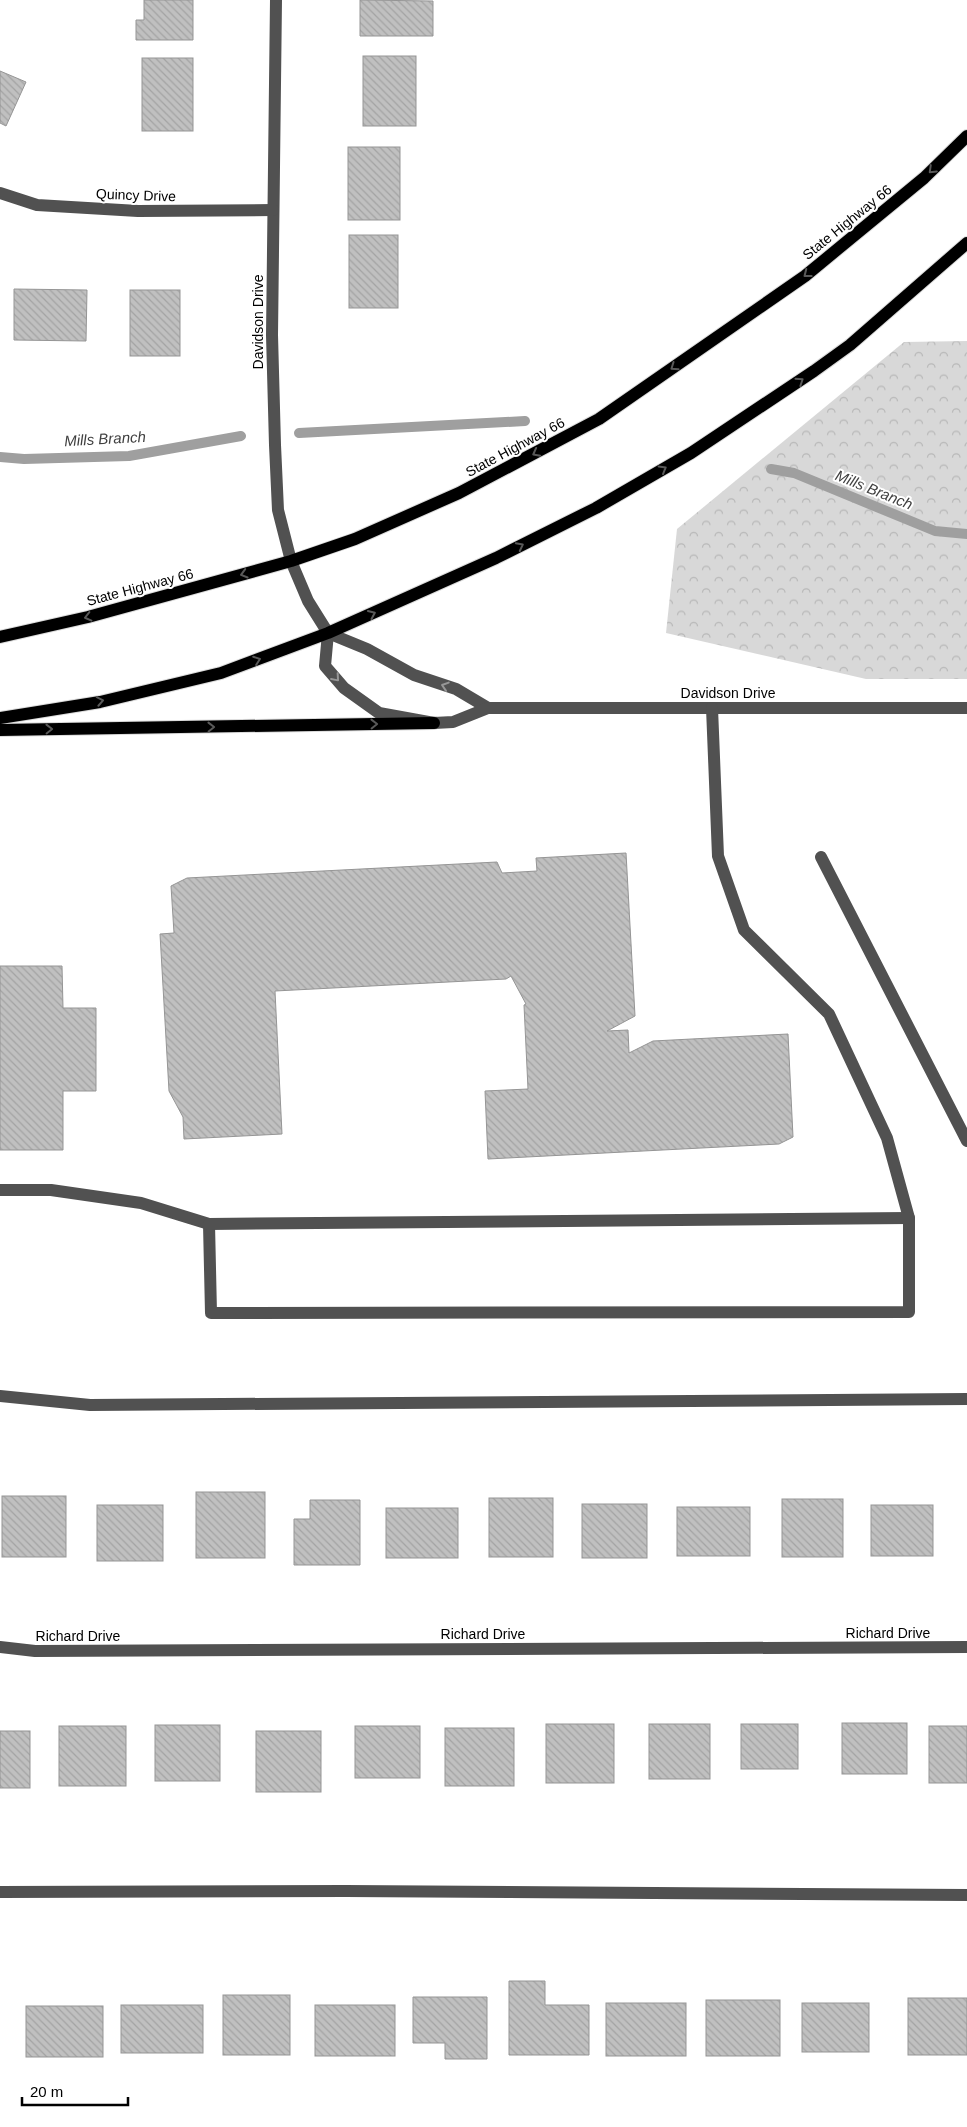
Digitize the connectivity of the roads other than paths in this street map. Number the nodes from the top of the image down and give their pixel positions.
1 (276, 0) edge
2 (967, 136) edge
3 (0, 194) edge
4 (273, 210) junction
5 (967, 243) edge
6 (291, 561) junction
7 (328, 634) junction
8 (0, 637) edge
9 (488, 708) junction
10 (712, 708) junction
11 (967, 708) edge
12 (0, 718) edge
13 (434, 723) junction
14 (0, 730) edge
15 (821, 858) dead end
16 (967, 1141) edge
17 (0, 1190) edge
18 (909, 1218) junction
19 (209, 1224) junction
20 (0, 1396) edge
21 (967, 1399) edge
22 (0, 1647) edge
23 (967, 1647) edge
24 (0, 1892) edge
25 (967, 1895) edge

1 - 4 street, Davidson Drive
2 -> 6 main road, State Highway 66
3 - 4 street, Quincy Drive
4 - 6 street, Davidson Drive
7 -> 5 main road
6 - 7 street, Davidson Drive
6 -> 8 main road, State Highway 66
9 -> 7 street
12 -> 7 main road
7 -> 13 street, Davidson Drive
9 - 10 street, Davidson Drive
9 - 13 street, Davidson Drive
10 - 11 street, Davidson Drive
10 - 18 street
14 -> 13 main road
15 - 16 street
17 - 19 street
18 - 19 street
18 - 19 street
20 - 21 street
22 - 23 street, Richard Drive
24 - 25 street

